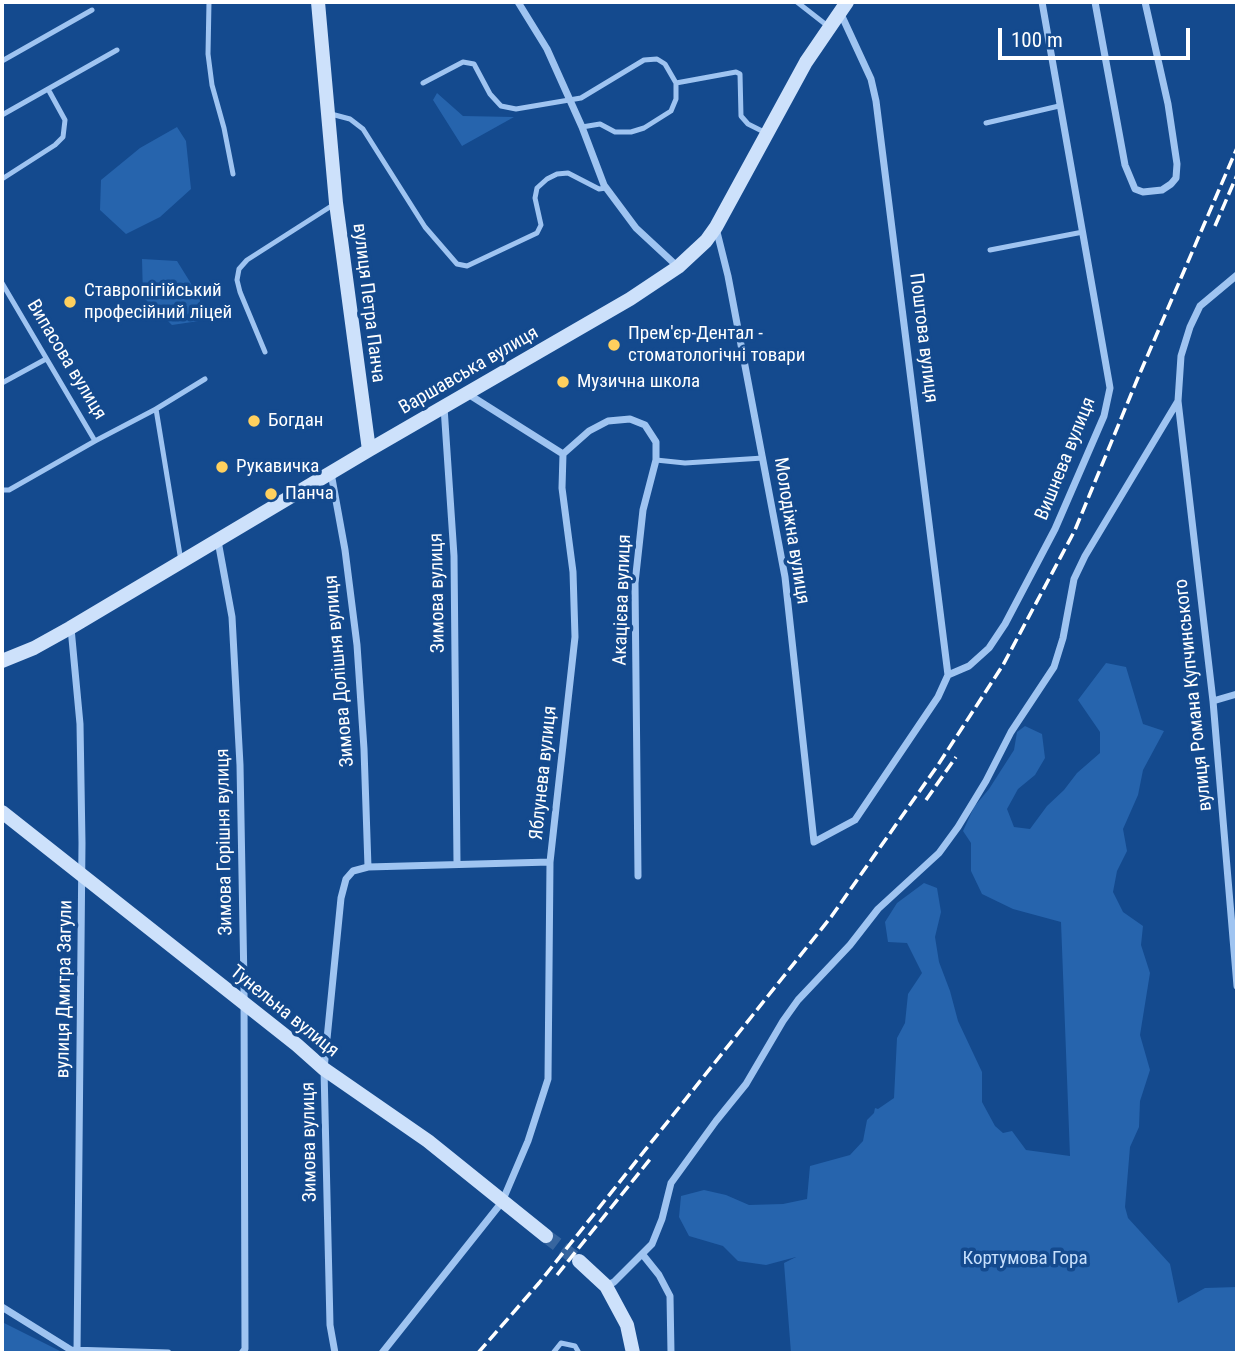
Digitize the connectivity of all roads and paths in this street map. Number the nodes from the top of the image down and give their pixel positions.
1 (209, 2) edge
2 (318, 2) edge
3 (518, 2) edge
4 (797, 2) edge
5 (1042, 2) edge
6 (1096, 2) edge
7 (1145, 2) edge
8 (844, 7) edge
9 (92, 10) dead end
10 (829, 27) junction
11 (117, 50) dead end
12 (2, 61) edge
13 (423, 83) dead end
14 (676, 83) junction
15 (48, 89) junction
16 (570, 100) junction
17 (1059, 106) junction
18 (328, 113) junction
19 (2, 115) edge
20 (986, 123) dead end
21 (582, 127) junction
22 (767, 134) junction
23 (233, 174) dead end
24 (2, 179) edge
25 (606, 188) junction
26 (336, 203) junction
27 (716, 228) junction
28 (1083, 232) junction
29 (990, 250) dead end
30 (678, 267) junction
31 (1237, 275) edge
32 (2, 284) edge
33 (265, 352) dead end
34 (46, 359) junction
35 (205, 379) dead end
36 (2, 383) edge
37 (467, 393) junction
38 (1178, 401) junction
39 (444, 407) junction
40 (156, 409) junction
41 (95, 441) junction
42 (369, 450) junction
43 (563, 454) junction
44 (763, 458) junction
45 (656, 460) junction
46 (331, 473) junction
47 (2, 490) edge
48 (218, 541) junction
49 (181, 562) junction
50 (71, 628) junction
51 (2, 661) edge
52 (948, 675) junction
53 (1237, 694) edge
54 (1213, 701) junction
55 (2, 812) edge
56 (550, 862) junction
57 (457, 863) junction
58 (368, 867) junction
59 (81, 874) junction
60 (638, 876) dead end
61 (1237, 986) edge
62 (244, 1003) junction
63 (324, 1069) junction
64 (502, 1202) junction
65 (546, 1236) tunnel mouth
66 (643, 1255) junction
67 (579, 1261) tunnel mouth
68 (606, 1286) junction
69 (2, 1307) edge
70 (77, 1352) edge
71 (168, 1353) edge
72 (242, 1353) edge
73 (335, 1353) edge
74 (382, 1353) edge
75 (553, 1353) edge
76 (579, 1353) edge
77 (633, 1353) edge
78 (671, 1353) edge

1 - 23 lane
2 - 18 street, вулиця Петра Панча
3 - 16 street
4 - 10 lane
5 - 17 street, Вишнева вулиця
6 - 7 street
8 - 10 street, Варшавська вулиця
8 - 52 street, Поштова вулиця
9 - 12 lane
10 - 22 street, Варшавська вулиця
11 - 15 lane
13 - 16 lane
14 - 16 lane
14 - 21 lane
14 - 22 lane
15 - 19 lane
15 - 24 lane
16 - 21 street
17 - 20 lane
17 - 28 street, Вишнева вулиця
18 - 25 lane
18 - 26 street, вулиця Петра Панча
21 - 25 street
22 - 27 street, Варшавська вулиця
25 - 30 street
26 - 33 lane, вулиця Петра Панча
26 - 42 street, вулиця Петра Панча
27 - 30 street, Варшавська вулиця
27 - 44 street, Молодіжна вулиця
28 - 29 lane
28 - 52 street, Вишнева вулиця
30 - 37 street, Варшавська вулиця
31 - 38 street, вулиця Романа Купчинського
32 - 34 lane, Випасова вулиця
34 - 36 lane
34 - 41 lane, Випасова вулиця
35 - 40 lane, Випасова вулиця
37 - 39 street, Варшавська вулиця
37 - 43 street
38 - 54 street, вулиця Романа Купчинського
38 - 66 street
39 - 42 street, Варшавська вулиця
39 - 57 street, Зимова вулиця
40 - 41 lane, Випасова вулиця
40 - 49 lane
41 - 47 lane
42 - 46 street, Варшавська вулиця
43 - 45 street, Акацієва вулиця
43 - 56 street, Яблунева вулиця
44 - 45 lane
44 - 52 street, Молодіжна вулиця
45 - 60 street, Акацієва вулиця
46 - 48 street, Варшавська вулиця
46 - 58 street, Зимова Долішня вулиця
48 - 49 street, Варшавська вулиця
48 - 62 street, Зимова Горішня вулиця
49 - 50 street, Варшавська вулиця
50 - 51 street, Варшавська вулиця
50 - 59 street, вулиця Дмитра Загули
53 - 54 street
54 - 61 street, вулиця Романа Купчинського
55 - 59 street, Тунельна вулиця
56 - 57 street
56 - 64 street, Яблунева вулиця
57 - 58 street
58 - 63 street, Зимова вулиця
59 - 62 street, Тунельна вулиця
59 - 70 street, вулиця Дмитра Загули
62 - 63 street, Тунельна вулиця
62 - 72 street, Зимова Горішня вулиця
63 - 64 street, Тунельна вулиця
63 - 73 street, Зимова вулиця
64 - 65 street, Тунельна вулиця
64 - 74 street, Яблунева вулиця
66 - 68 street
66 - 78 street
67 - 68 street
68 - 77 street
69 - 70 street
70 - 71 street
75 - 76 lane

